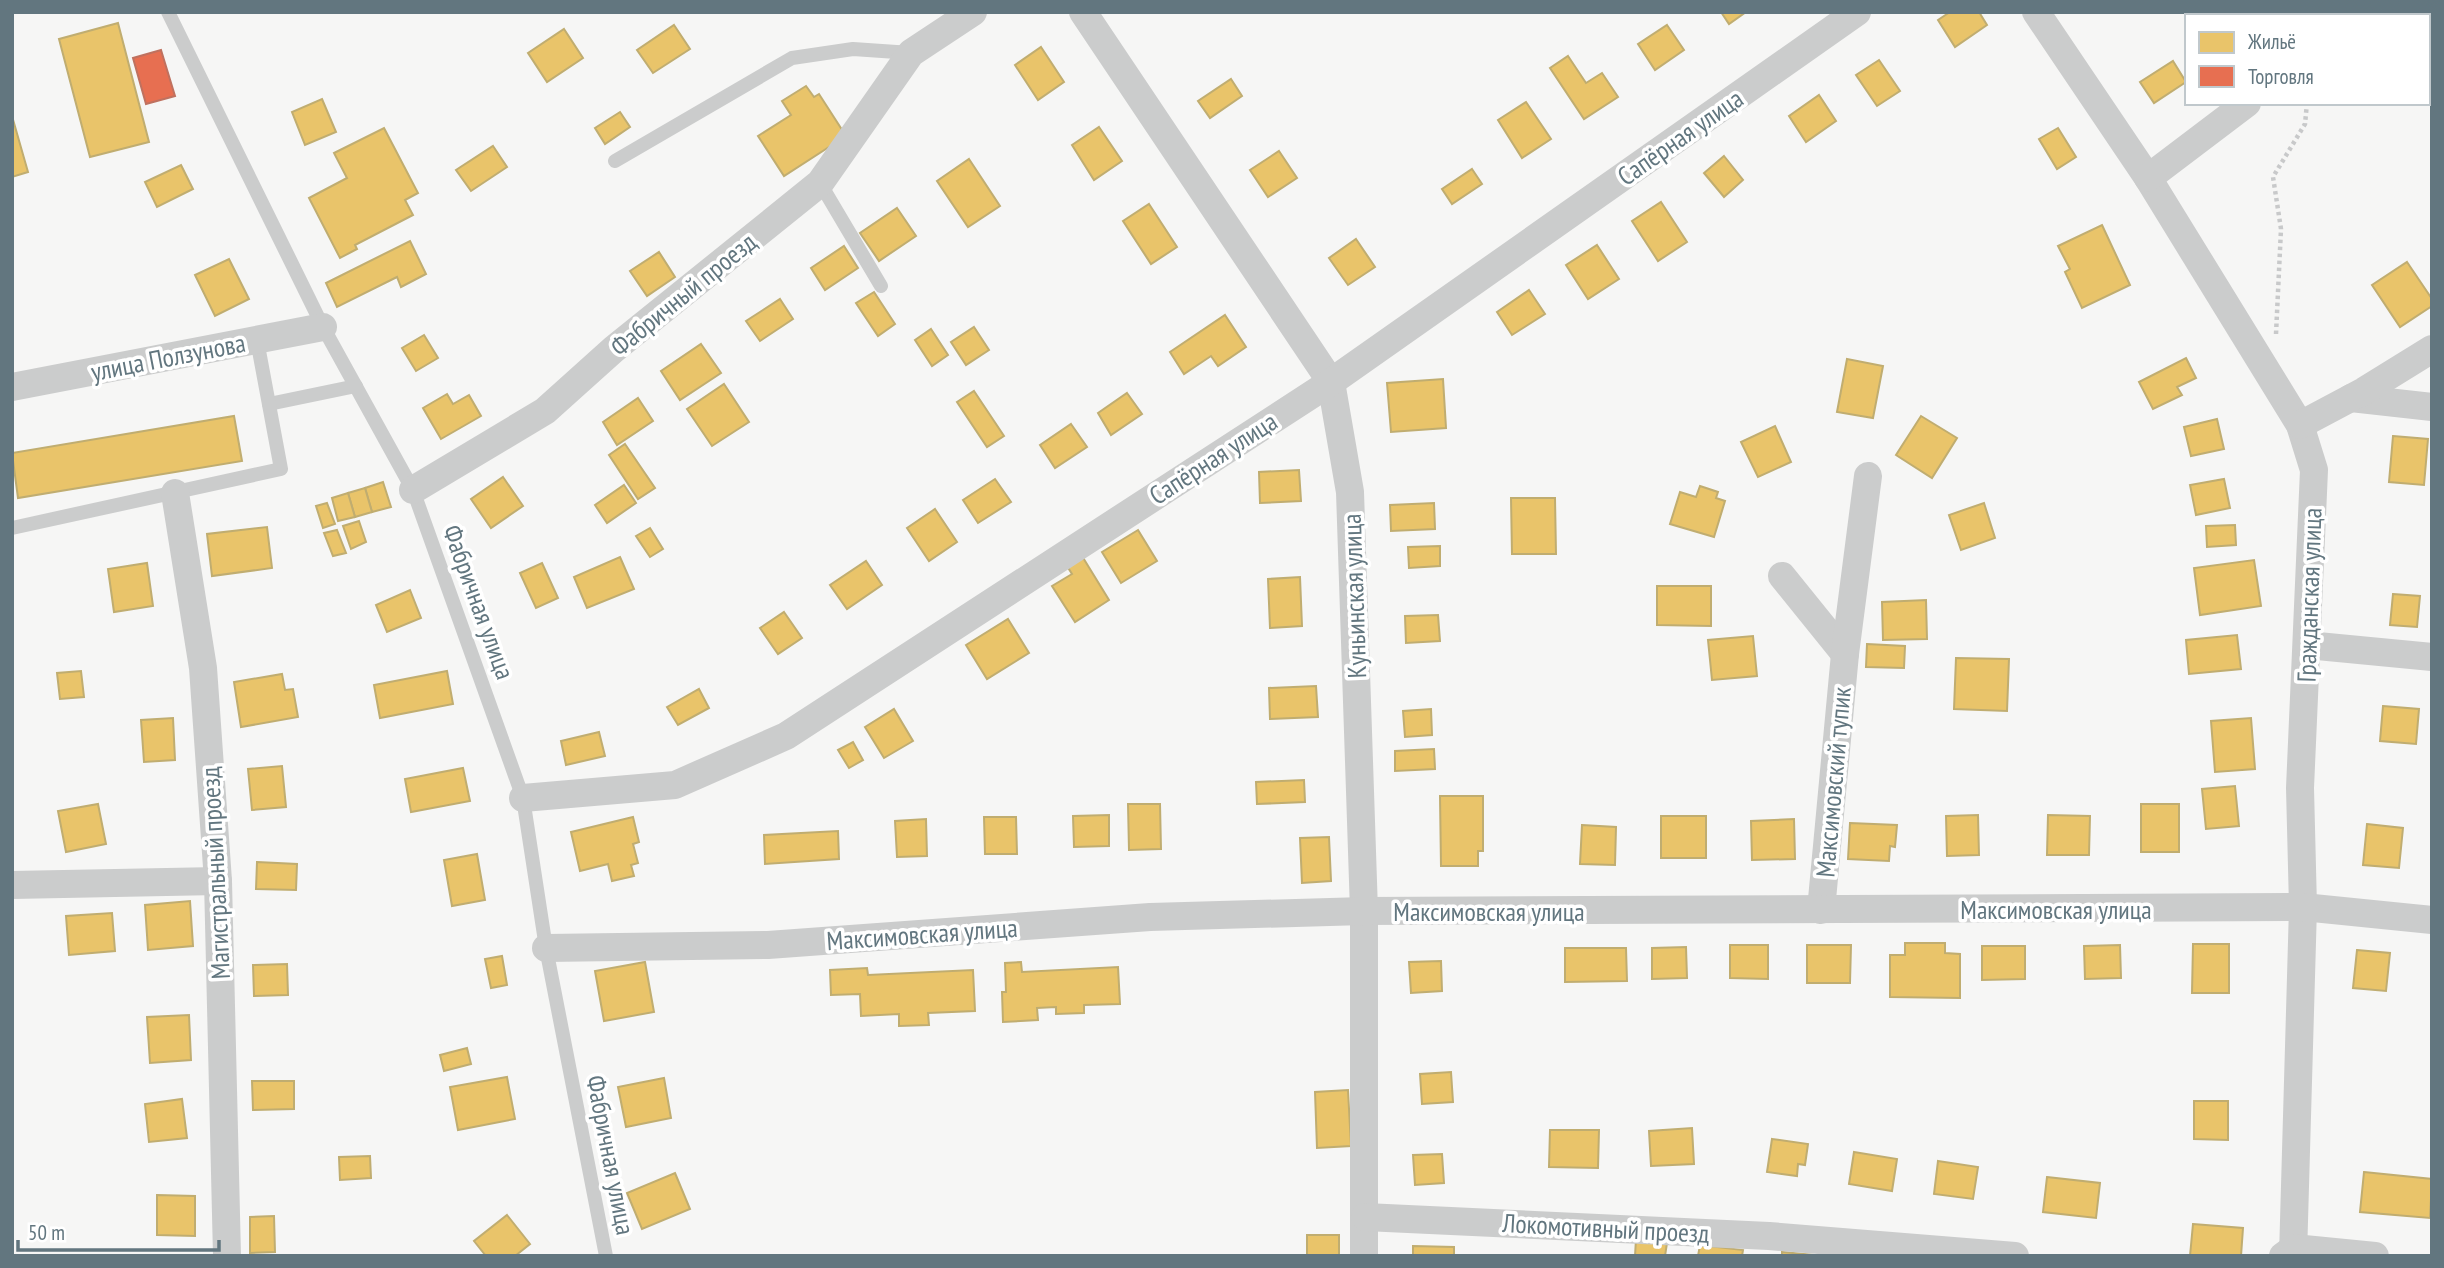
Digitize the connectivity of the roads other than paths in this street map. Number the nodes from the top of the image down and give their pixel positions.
1 (168, 12) edge
2 (973, 12) edge
3 (1083, 12) edge
4 (1857, 12) edge
5 (2036, 12) edge
6 (911, 53) junction
7 (2244, 105) edge
8 (615, 161) dead end
9 (2148, 178) junction
10 (820, 183) junction
11 (881, 286) dead end
12 (323, 327) junction
13 (257, 340) junction
14 (2432, 349) edge
15 (1331, 382) junction
16 (356, 386) junction
17 (12, 387) edge
18 (2351, 398) junction
19 (269, 404) junction
20 (2432, 407) edge
21 (2300, 425) junction
22 (1868, 476) dead end
23 (413, 490) junction
24 (175, 492) junction
25 (12, 528) edge
26 (1782, 576) dead end
27 (2307, 645) junction
28 (1845, 654) junction
29 (2432, 657) edge
30 (523, 798) junction
31 (218, 881) junction
32 (12, 885) edge
33 (2303, 908) junction
34 (1821, 910) junction
35 (1364, 911) junction
36 (2432, 920) edge
37 (546, 948) junction
38 (1365, 1217) junction
39 (2290, 1253) edge
40 (227, 1256) edge
41 (606, 1256) edge
42 (1364, 1256) edge
43 (2015, 1256) edge
44 (2375, 1256) edge

1 - 12 lane, Фабричная улица
2 - 6 street
3 - 15 street, Куньинская улица
4 - 15 street, Сапёрная улица
5 - 9 street, Гражданская улица
6 - 8 lane
6 - 10 street, Фабричный проезд
7 - 9 street
9 - 21 street, Гражданская улица
10 - 11 lane
10 - 23 street, Фабричный проезд
12 - 13 street, улица Ползунова
12 - 16 lane, Фабричная улица
13 - 17 street, улица Ползунова
13 - 19 lane
14 - 18 street
15 - 30 street, Сапёрная улица
15 - 35 street, Куньинская улица
16 - 19 lane
16 - 23 lane, Фабричная улица
18 - 20 street
18 - 21 street
19 - 24 lane
21 - 27 street, Гражданская улица
22 - 28 street, Максимовский тупик
23 - 30 lane, Фабричная улица
24 - 25 lane
24 - 31 street, Магистральный проезд
26 - 28 street, Максимовский тупик
27 - 29 street
27 - 33 street, Гражданская улица
28 - 34 street, Максимовский тупик
30 - 37 lane, Фабричная улица
31 - 32 street
31 - 40 street, Магистральный проезд
33 - 34 street, Максимовская улица
33 - 36 street, Максимовская улица
33 - 39 street, Гражданская улица
34 - 35 street, Максимовская улица
35 - 37 street, Максимовская улица
35 - 38 street, Куньинская улица
37 - 41 lane, Фабричная улица
38 - 42 street, Куньинская улица
38 - 43 street, Локомотивный проезд
39 - 44 street

